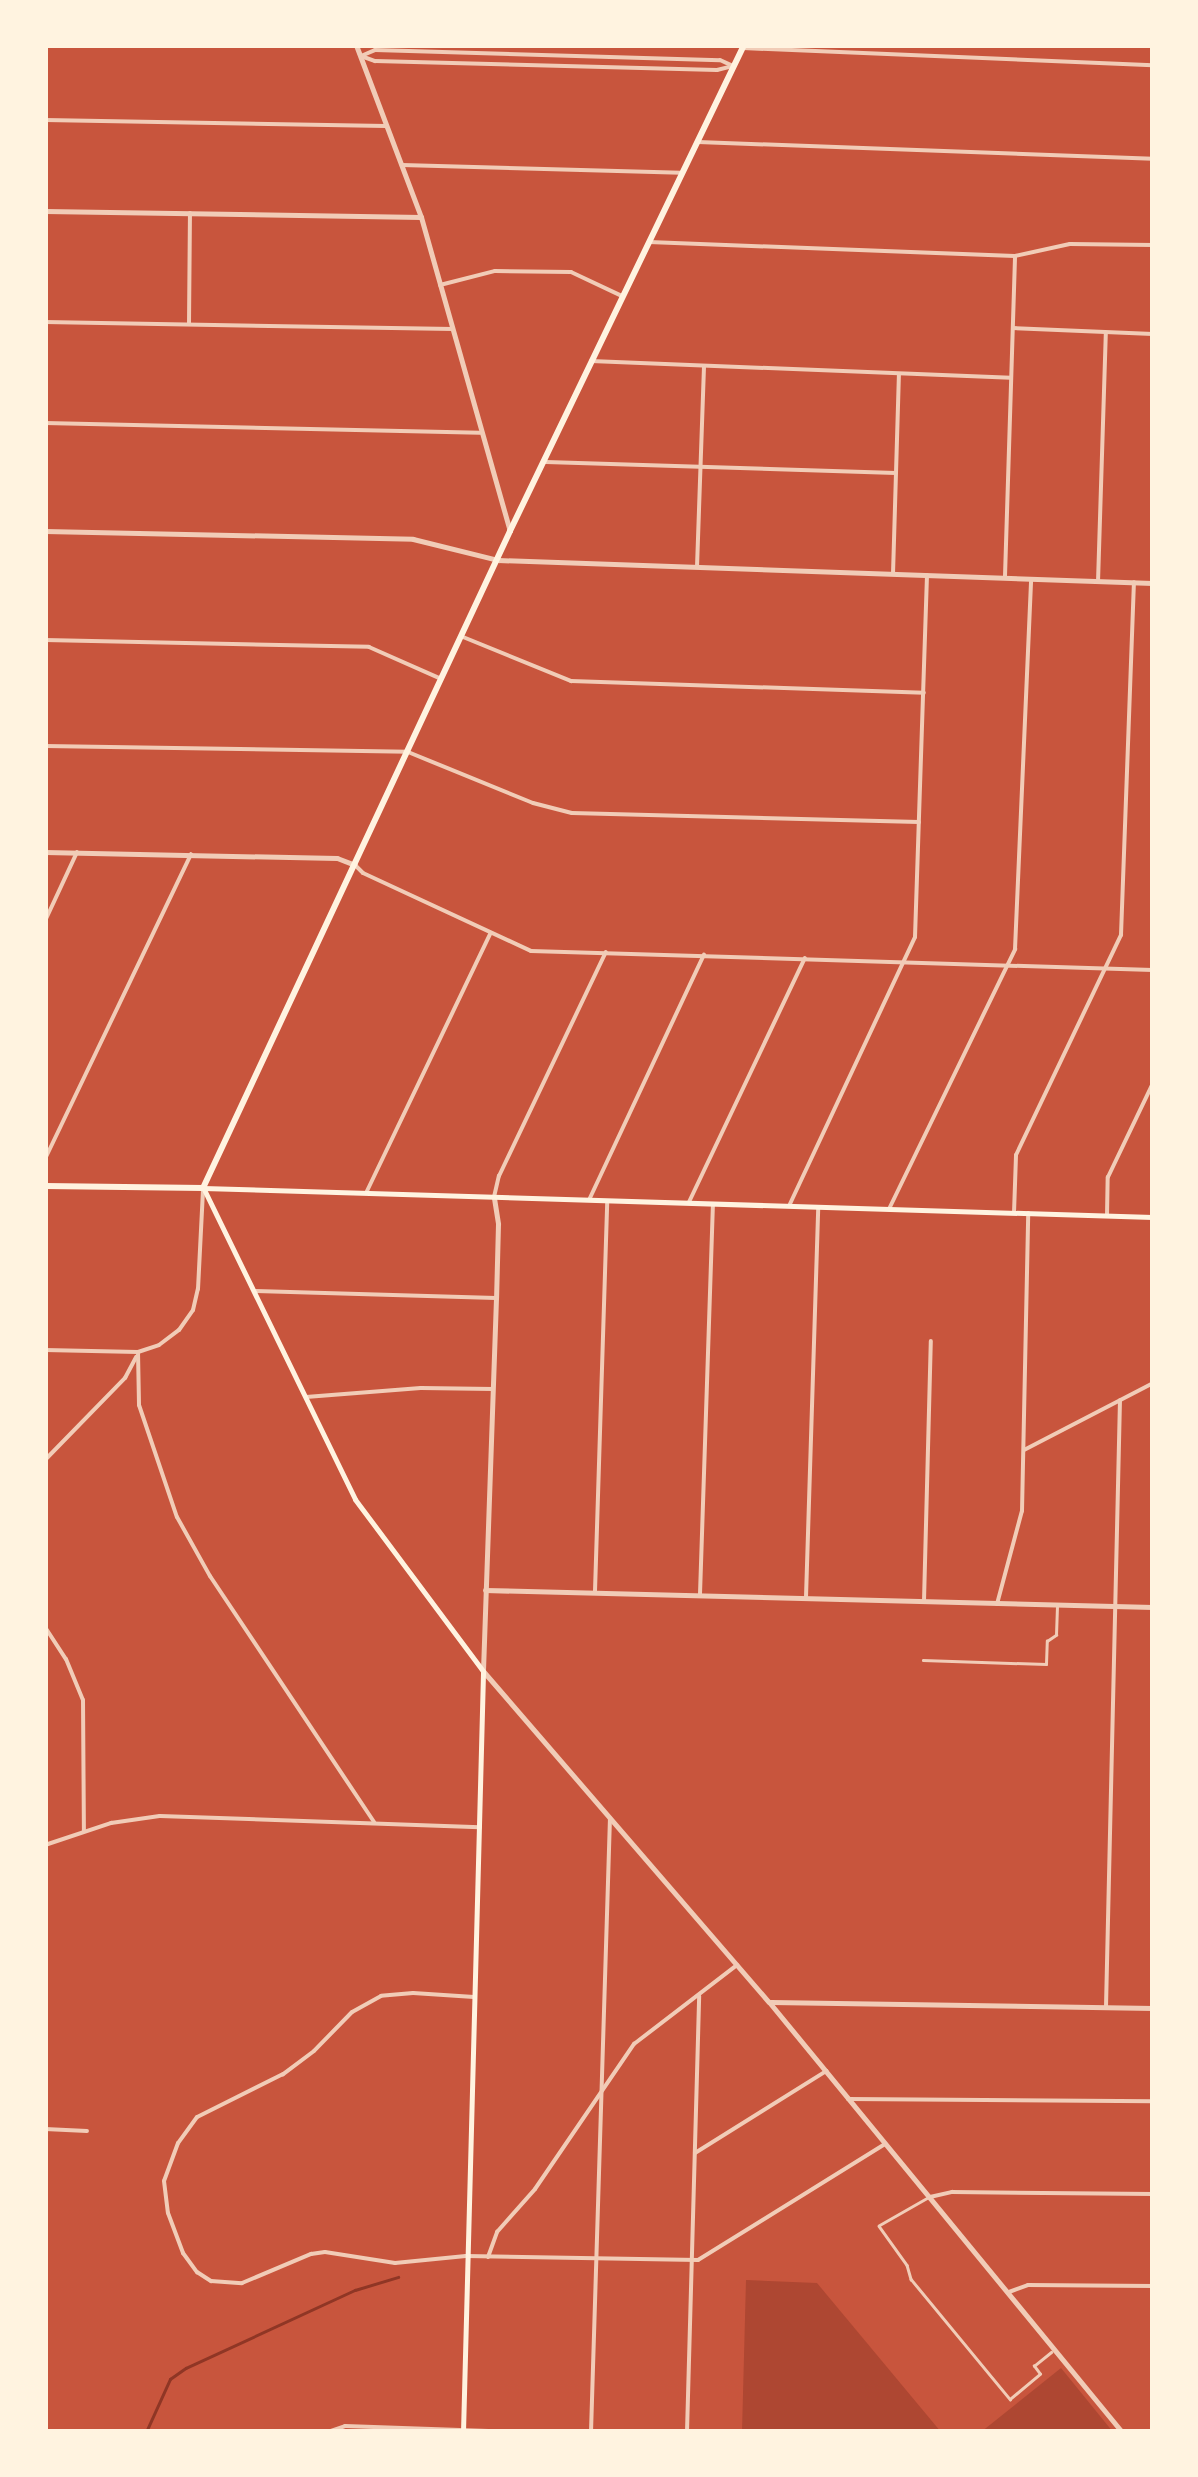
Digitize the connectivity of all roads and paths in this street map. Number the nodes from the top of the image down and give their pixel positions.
1 (356, 45) edge
2 (743, 46) edge
3 (360, 56) junction
4 (1153, 65) edge
5 (733, 66) junction
6 (45, 120) edge
7 (386, 126) junction
8 (696, 142) junction
9 (1153, 159) edge
10 (402, 166) junction
11 (682, 173) junction
12 (45, 211) edge
13 (190, 213) junction
14 (421, 217) junction
15 (648, 242) junction
16 (1153, 245) edge
17 (1015, 256) junction
18 (440, 285) junction
19 (622, 296) junction
20 (45, 322) edge
21 (189, 326) junction
22 (1012, 328) junction
23 (453, 330) junction
24 (1106, 333) junction
25 (1153, 334) edge
26 (591, 362) junction
27 (704, 366) junction
28 (900, 374) junction
29 (1011, 378) junction
30 (45, 424) edge
31 (480, 433) junction
32 (543, 462) junction
33 (700, 467) junction
34 (896, 472) junction
35 (45, 531) edge
36 (510, 531) junction
37 (498, 560) junction
38 (697, 567) junction
39 (893, 574) junction
40 (927, 575) junction
41 (1005, 578) junction
42 (1031, 580) junction
43 (1098, 582) junction
44 (1134, 582) junction
45 (1153, 583) edge
46 (462, 637) junction
47 (45, 640) edge
48 (443, 680) junction
49 (924, 693) junction
50 (45, 746) edge
51 (408, 752) junction
52 (919, 822) junction
53 (45, 852) edge
54 (78, 852) junction
55 (190, 854) junction
56 (355, 865) junction
57 (45, 921) edge
58 (490, 934) junction
59 (606, 952) junction
60 (704, 955) junction
61 (805, 958) junction
62 (906, 962) junction
63 (1010, 964) junction
64 (1106, 969) junction
65 (1153, 970) edge
66 (1153, 1083) edge
67 (45, 1159) edge
68 (45, 1186) edge
69 (203, 1188) junction
70 (366, 1194) junction
71 (494, 1198) junction
72 (589, 1200) junction
73 (607, 1201) junction
74 (688, 1204) junction
75 (712, 1204) junction
76 (789, 1206) junction
77 (818, 1207) junction
78 (889, 1209) junction
79 (1014, 1213) junction
80 (1028, 1213) junction
81 (1106, 1216) junction
82 (1153, 1217) edge
83 (256, 1291) junction
84 (496, 1298) junction
85 (932, 1341) dead end
86 (45, 1350) edge
87 (138, 1352) junction
88 (1153, 1383) edge
89 (494, 1389) junction
90 (306, 1397) junction
91 (1120, 1400) junction
92 (1024, 1450) junction
93 (45, 1460) edge
94 (484, 1590) junction
95 (595, 1593) junction
96 (700, 1596) junction
97 (806, 1600) junction
98 (924, 1602) junction
99 (997, 1604) junction
100 (1057, 1605) junction
101 (1116, 1607) junction
102 (1153, 1608) edge
103 (45, 1627) edge
104 (923, 1660) dead end
105 (483, 1670) junction
106 (610, 1818) junction
107 (374, 1822) junction
108 (480, 1827) junction
109 (84, 1831) junction
110 (45, 1845) edge
111 (738, 1965) junction
112 (474, 1996) junction
113 (699, 1996) junction
114 (769, 2002) junction
115 (1106, 2008) junction
116 (1153, 2008) edge
117 (826, 2071) junction
118 (601, 2088) junction
119 (848, 2099) junction
120 (1153, 2101) edge
121 (45, 2129) edge
122 (87, 2131) dead end
123 (884, 2144) junction
124 (694, 2154) junction
125 (1153, 2194) edge
126 (930, 2197) junction
127 (466, 2256) junction
128 (488, 2257) junction
129 (596, 2259) junction
130 (692, 2260) junction
131 (1153, 2286) edge
132 (1008, 2292) junction
133 (1055, 2349) junction
134 (463, 2431) edge
135 (328, 2432) edge
136 (516, 2432) edge
137 (591, 2432) edge
138 (688, 2432) edge
139 (1122, 2432) edge

1 - 3 street
2 - 4 street
2 - 5 main road
3 - 5 street
3 - 5 street
3 - 7 street
5 - 8 main road
6 - 7 street
7 - 10 street
8 - 9 street
8 - 11 main road
10 - 11 street
10 - 14 street
11 - 15 main road
12 - 13 street
13 - 14 street
13 - 21 street
14 - 18 street
15 - 17 street
15 - 19 main road
16 - 17 street
17 - 22 street
18 - 19 street
18 - 23 street
19 - 26 main road
20 - 21 street
21 - 23 street
22 - 24 street
22 - 29 street
23 - 31 street
24 - 25 street
24 - 43 street
26 - 27 street
26 - 32 main road
27 - 28 street
27 - 33 street
28 - 29 street
28 - 34 street
29 - 41 street
30 - 31 street
31 - 36 street
32 - 33 street
32 - 36 main road
33 - 34 street
33 - 38 street
34 - 39 street
35 - 37 street
36 - 37 main road
37 - 38 street
37 - 46 main road
38 - 39 street
39 - 40 street
40 - 41 street
40 - 49 street
41 - 42 street
42 - 43 street
42 - 63 street
43 - 44 street
44 - 45 street
44 - 64 street
46 - 48 main road
46 - 49 street
47 - 48 street
48 - 51 main road
49 - 52 street
50 - 51 street
51 - 52 street
51 - 56 main road
52 - 62 street
53 - 54 street
54 - 55 street
54 - 57 street
55 - 56 street
55 - 67 street
56 - 58 street
56 - 69 main road
58 - 59 street
58 - 70 street
59 - 60 street
59 - 71 street
60 - 61 street
60 - 72 street
61 - 62 street
61 - 74 street
62 - 63 street
62 - 76 street
63 - 64 street
63 - 78 street
64 - 65 street
64 - 79 street
66 - 81 street
68 - 69 main road
69 - 70 main road
69 - 83 main road
69 - 87 street
70 - 71 main road
71 - 72 main road
71 - 84 street
72 - 73 main road
73 - 74 main road
73 - 95 street
74 - 75 main road
75 - 76 main road
75 - 96 street
76 - 77 main road
77 - 78 main road
77 - 97 street
78 - 79 main road
79 - 80 main road
80 - 81 main road
80 - 92 street
81 - 82 main road
83 - 84 street
83 - 90 main road
84 - 89 street
85 - 98 street
86 - 87 street
87 - 93 street
87 - 107 street
88 - 91 street
89 - 90 street
89 - 94 street
90 - 105 main road
91 - 92 street
91 - 101 street
92 - 99 street
94 - 95 street
94 - 105 street
95 - 96 street
96 - 97 street
97 - 98 street
98 - 99 street
99 - 100 street
100 - 101 street
100 - 104 lane
101 - 102 street
101 - 115 street
103 - 109 street
105 - 106 street
105 - 108 main road
106 - 111 street
106 - 118 street
107 - 108 street
107 - 109 street
108 - 112 main road
109 - 110 street
111 - 113 street
111 - 114 street
112 - 127 main road
112 - 127 street
113 - 118 street
113 - 124 street
114 - 115 street
114 - 117 street
115 - 116 street
117 - 119 street
117 - 124 street
118 - 128 street
118 - 129 street
119 - 120 street
119 - 123 street
121 - 122 street
123 - 126 street
123 - 130 street
124 - 130 street
125 - 126 street
126 - 132 street
126 - 133 lane
127 - 128 street
127 - 134 main road
128 - 129 street
129 - 130 street
129 - 137 street
130 - 138 street
131 - 132 street
132 - 133 street
133 - 139 street
134 - 135 street
134 - 136 street

